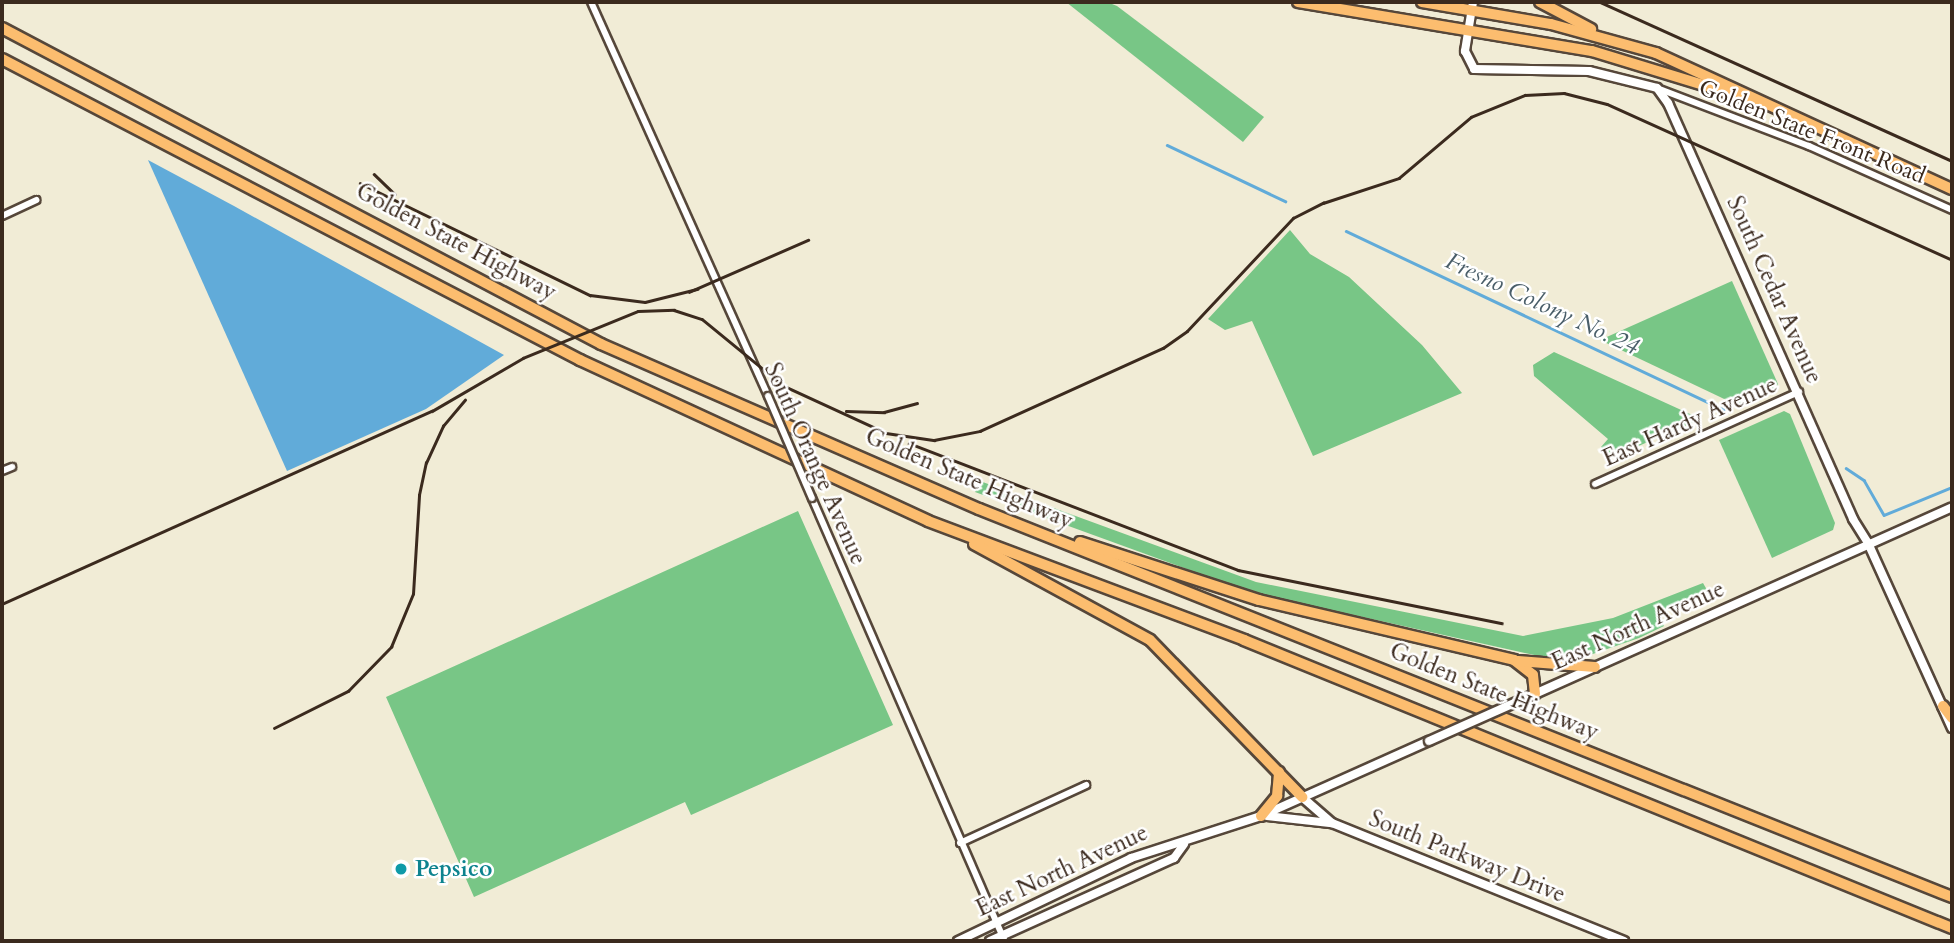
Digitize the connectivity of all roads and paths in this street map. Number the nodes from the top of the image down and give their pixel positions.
1 (591, 2) edge
2 (1298, 2) edge
3 (1422, 2) edge
4 (1541, 2) edge
5 (1471, 15) edge
6 (2, 28) edge
7 (1603, 36) junction
8 (2, 59) edge
9 (1657, 88) junction
10 (1775, 108) junction
11 (1952, 189) edge
12 (37, 200) dead end
13 (1952, 210) edge
14 (2, 216) edge
15 (1799, 392) junction
16 (12, 467) dead end
17 (2, 471) edge
18 (1595, 484) dead end
19 (1952, 507) edge
20 (979, 509) junction
21 (928, 521) junction
22 (1868, 543) junction
23 (1514, 660) junction
24 (1595, 667) junction
25 (1535, 694) junction
26 (1943, 706) junction
27 (1952, 718) edge
28 (1952, 728) edge
29 (1279, 772) junction
30 (1086, 785) dead end
31 (1303, 797) junction
32 (1261, 816) junction
33 (1332, 823) junction
34 (960, 843) junction
35 (1184, 844) junction
36 (1952, 897) edge
37 (996, 922) junction
38 (1952, 928) edge
39 (1004, 938) edge
40 (958, 941) edge
41 (990, 941) edge
42 (1624, 941) edge

1 - 34 street, South Orange Avenue, bridge
2 - 5 main road
3 - 5 main road
4 - 7 main road
5 - 7 main road
5 - 9 street
5 - 10 main road
6 - 20 highway, Golden State Highway
7 - 10 main road
8 - 21 highway, Golden State Highway
9 - 13 street, Golden State Front Road
9 - 15 street, South Cedar Avenue
10 - 11 main road
12 - 14 street
15 - 18 street, East Hardy Avenue
15 - 22 street, South Cedar Avenue
16 - 17 street
19 - 22 street, East North Avenue
20 - 23 highway
20 - 36 highway, Golden State Highway
21 - 29 highway
21 - 38 highway, Golden State Highway
22 - 24 street, East North Avenue
22 - 26 street, South Cedar Avenue
23 - 24 highway
23 - 25 highway
24 - 25 street, East North Avenue
25 - 31 street, East North Avenue, bridge
26 - 27 highway
26 - 28 street, South Cedar Avenue
29 - 31 highway
29 - 32 highway
30 - 34 street
31 - 32 street, East North Avenue
31 - 33 street, South Parkway Drive
32 - 33 street
32 - 35 street, East North Avenue
33 - 42 street, South Parkway Drive
34 - 37 street, South Orange Avenue
35 - 37 street, East North Avenue
35 - 39 street, East North Avenue
37 - 39 street, South Orange Avenue
37 - 40 street, East North Avenue
39 - 41 street, East North Avenue

